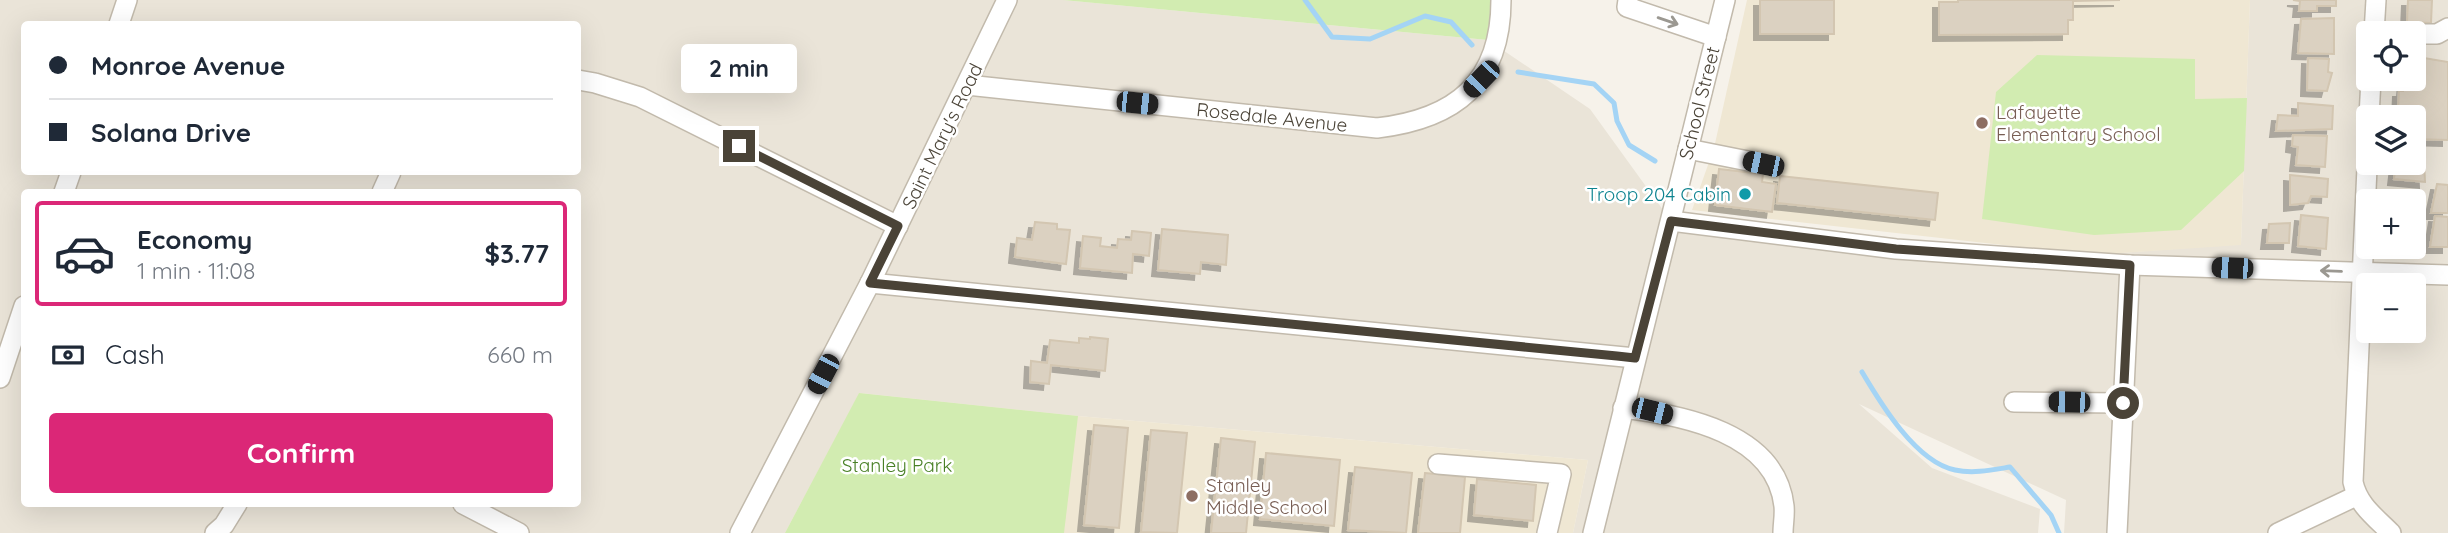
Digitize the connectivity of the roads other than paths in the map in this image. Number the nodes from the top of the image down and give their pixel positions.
1 (127, 0) edge
2 (1007, 0) edge
3 (1501, 0) edge
4 (1628, 0) edge
5 (1725, 0) edge
6 (2376, 0) edge
7 (120, 21) edge
8 (2375, 21) edge
9 (2448, 28) edge
10 (2426, 34) edge
11 (1716, 37) junction
12 (581, 80) edge
13 (967, 85) junction
14 (1688, 149) junction
15 (1763, 164) dead end
16 (2366, 175) edge
17 (1671, 221) junction
18 (898, 226) junction
19 (2130, 265) junction
20 (2361, 272) junction
21 (2448, 275) edge
22 (870, 283) junction
23 (21, 315) edge
24 (1635, 358) junction
25 (0, 378) edge
26 (2014, 402) dead end
27 (2123, 403) junction
28 (1623, 408) junction
29 (1438, 464) dead end
30 (2356, 496) junction
31 (235, 507) edge
32 (469, 507) edge
33 (215, 533) edge
34 (519, 533) edge
35 (740, 533) edge
36 (1547, 533) edge
37 (1593, 533) edge
38 (1783, 533) edge
39 (2117, 533) edge
40 (2278, 533) edge
41 (2391, 533) edge

1 - 7 street
2 - 13 street, Saint Mary's Road
3 - 13 street, Rosedale Avenue
4 -> 11 street
5 - 11 street, School Street
6 - 8 street
9 - 10 street
11 - 14 street, School Street
12 - 18 street
13 - 18 street, Saint Mary's Road
14 - 15 street
14 - 17 street, School Street
16 - 20 street
17 - 19 street
17 - 24 street, School Street
18 - 22 street, Saint Mary's Road
20 -> 19 street
19 - 27 street
20 - 21 street
20 - 30 street
22 - 24 street
22 - 35 street, Saint Mary's Road
23 - 25 street
24 - 28 street, School Street
26 - 27 street
27 - 39 street
28 - 37 street, School Street
28 - 38 street
29 - 36 street
30 - 40 street
30 - 41 street
31 - 33 street
32 - 34 street

